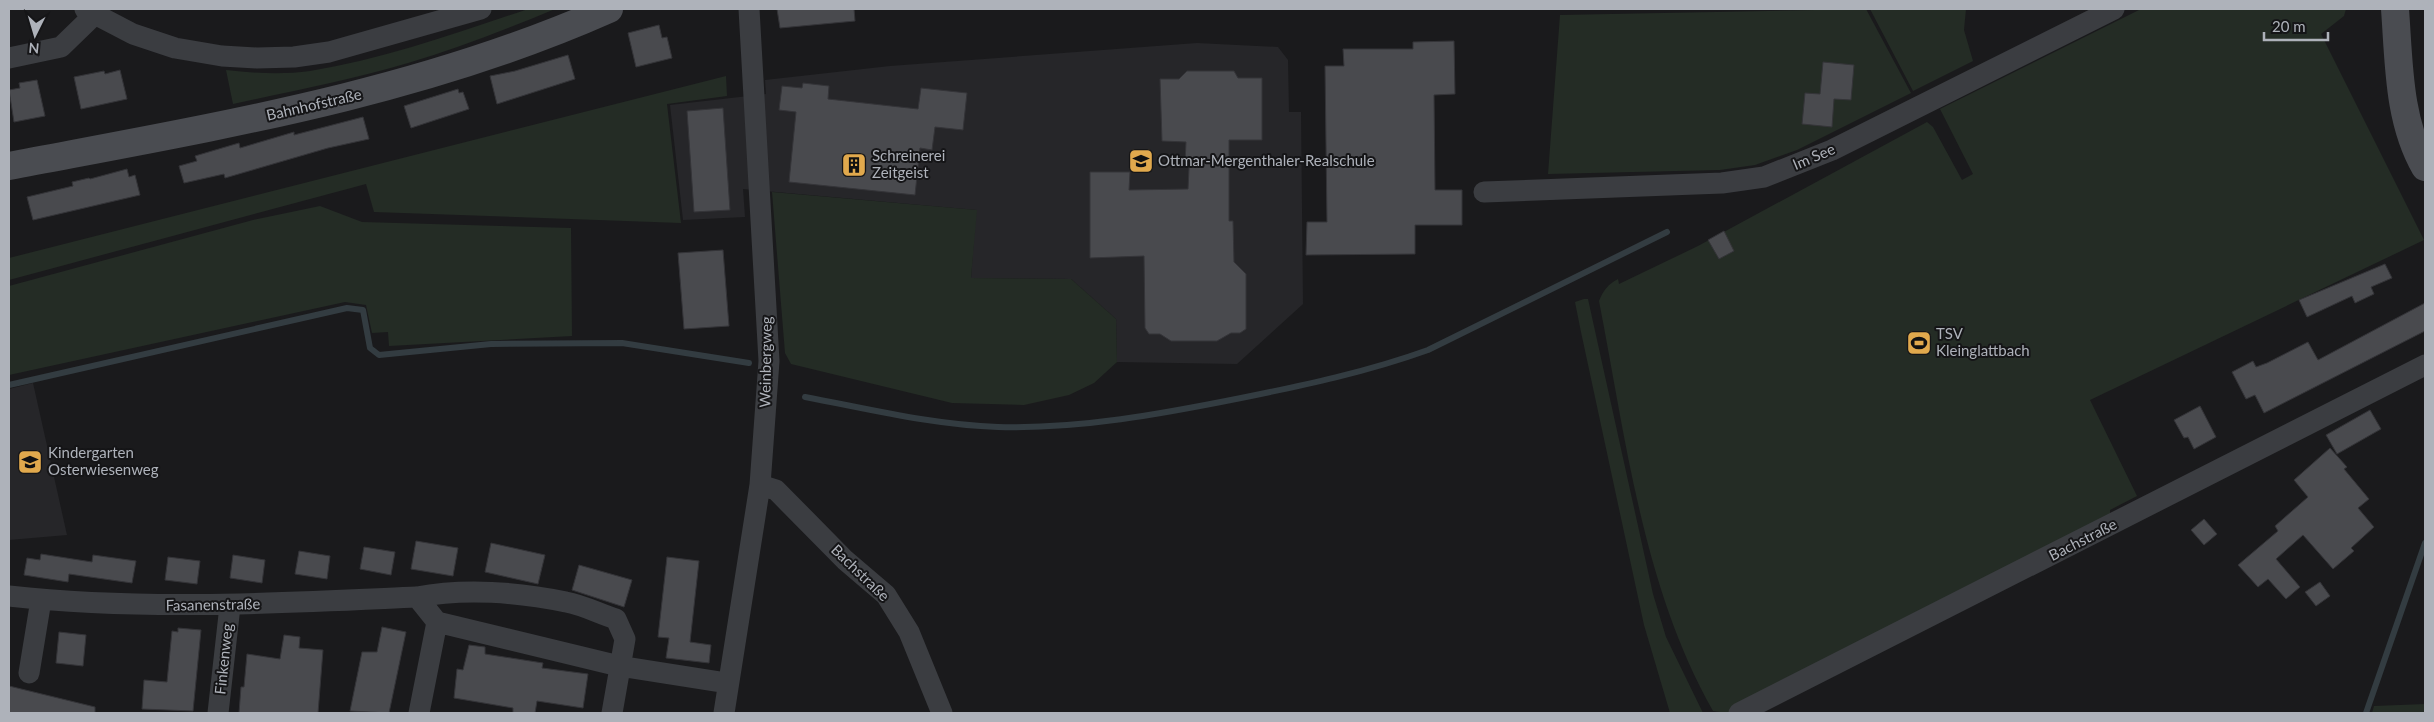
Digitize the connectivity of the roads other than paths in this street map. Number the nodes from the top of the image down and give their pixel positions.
1 (481, 9) edge
2 (609, 9) edge
3 (750, 9) edge
4 (2114, 9) edge
5 (2395, 9) edge
6 (90, 12) edge
7 (9, 58) edge
8 (9, 166) edge
9 (2425, 167) edge
10 (1484, 192) dead end
11 (2425, 365) edge
12 (760, 486) junction
13 (9, 596) edge
14 (417, 597) junction
15 (41, 600) junction
16 (230, 606) junction
17 (437, 622) junction
18 (619, 666) junction
19 (29, 673) dead end
20 (727, 683) junction
21 (218, 713) edge
22 (419, 713) edge
23 (612, 713) edge
24 (724, 713) edge
25 (942, 713) edge
26 (1739, 713) edge

1 - 6 street
2 - 8 main road, Bahnhofstraße
3 - 12 street, Weinbergweg
4 - 10 street, Im See
5 - 9 main road
6 - 7 street
11 - 26 street, Bachstraße
12 - 20 street, Weinbergweg
12 - 25 street, Bachstraße
13 - 15 street, Fasanenstraße
14 - 16 street, Fasanenstraße
14 - 17 street
14 - 18 street, Fasanenstraße
15 - 16 street, Fasanenstraße
15 - 19 street
16 - 21 street, Finkenweg
17 - 18 street
17 - 22 street
18 - 20 street
18 - 23 street, Fasanenstraße
20 - 24 street, Weinbergweg

